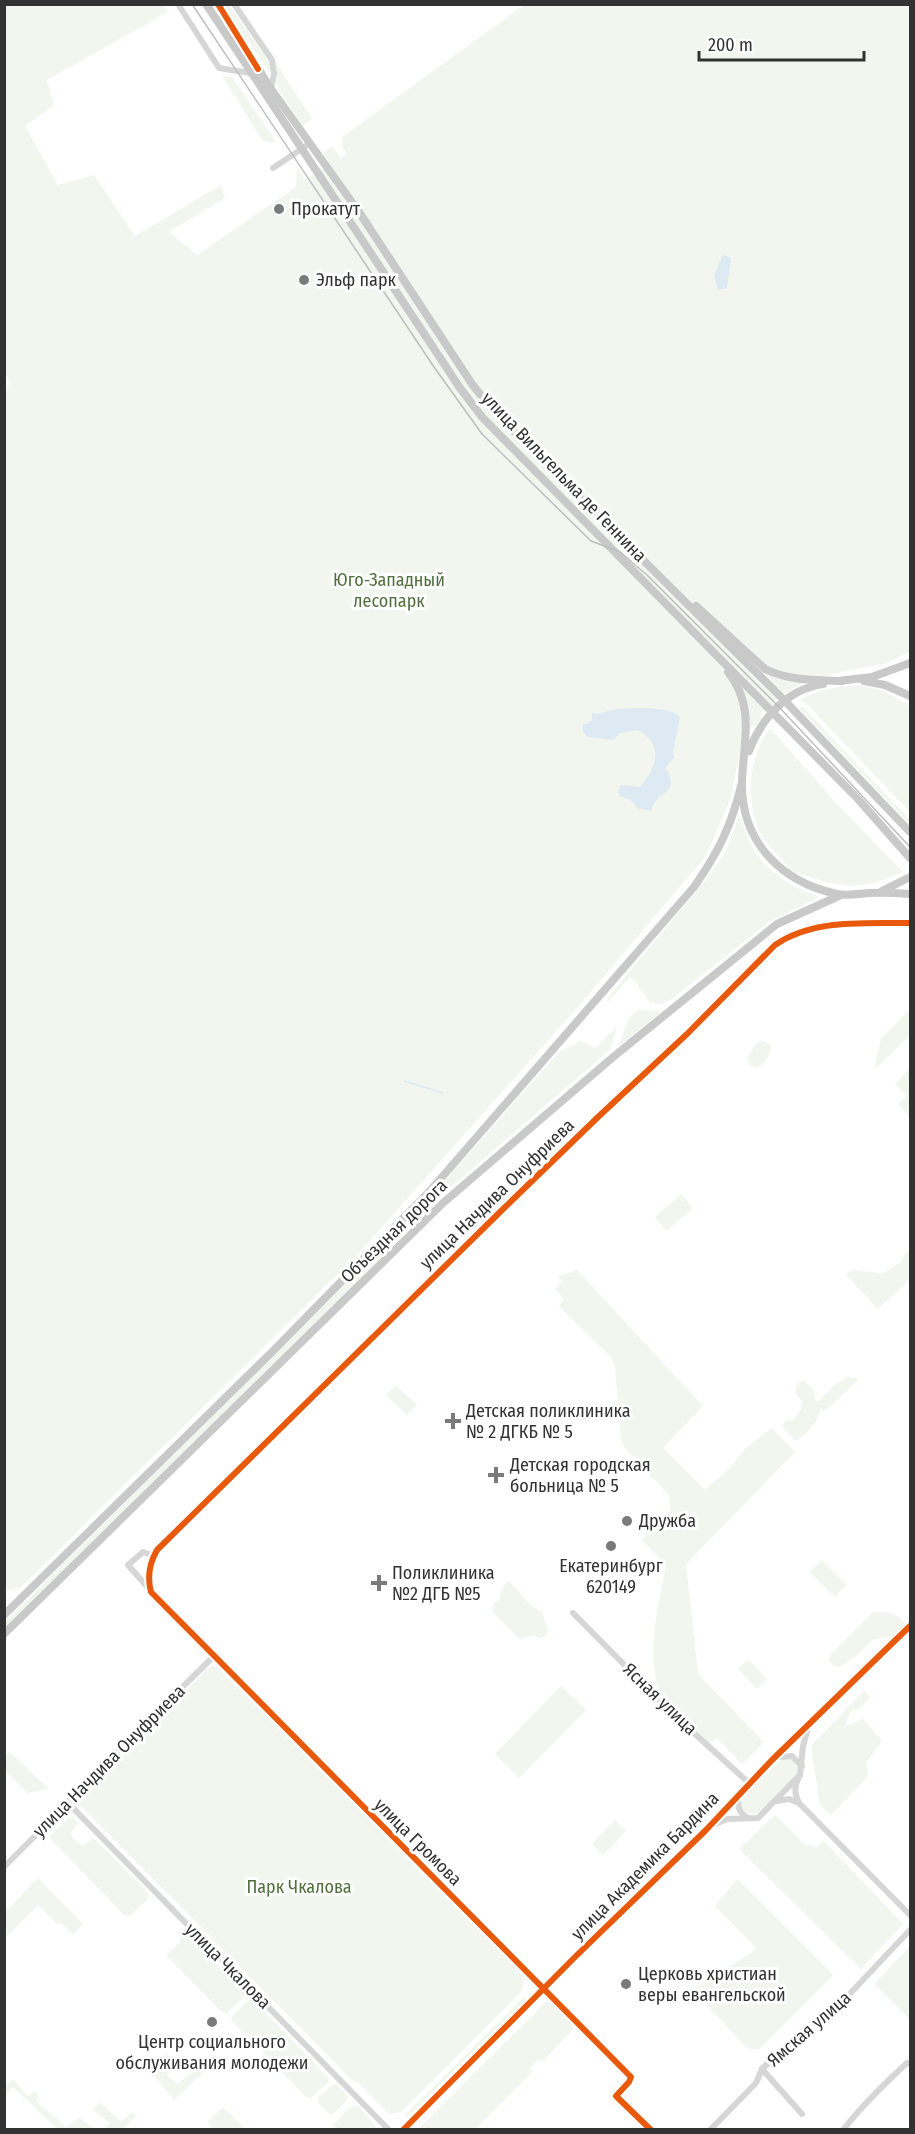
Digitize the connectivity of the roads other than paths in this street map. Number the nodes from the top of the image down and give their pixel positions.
1 (178, 4) edge
2 (206, 4) edge
3 (218, 4) edge
4 (234, 4) edge
5 (250, 73) junction
6 (271, 89) junction
7 (309, 144) junction
8 (301, 149) junction
9 (273, 168) dead end
10 (658, 576) junction
11 (715, 654) junction
12 (910, 663) edge
13 (856, 680) junction
14 (842, 681) junction
15 (910, 696) edge
16 (785, 701) junction
17 (773, 712) junction
18 (745, 761) junction
19 (742, 782) junction
20 (910, 832) edge
21 (910, 858) edge
22 (910, 876) edge
23 (874, 893) junction
24 (910, 894) edge
25 (841, 895) junction
26 (910, 923) edge
27 (154, 1556) junction
28 (151, 1592) junction
29 (573, 1613) dead end
30 (4, 1615) edge
31 (910, 1626) edge
32 (4, 1634) edge
33 (214, 1656) junction
34 (808, 1727) junction
35 (774, 1758) junction
36 (802, 1767) junction
37 (800, 1775) junction
38 (749, 1783) junction
39 (739, 1794) junction
40 (67, 1802) junction
41 (773, 1803) junction
42 (799, 1803) junction
43 (749, 1818) junction
44 (705, 1831) junction
45 (4, 1867) edge
46 (910, 1915) edge
47 (910, 1930) edge
48 (545, 1988) junction
49 (909, 2064) edge
50 (762, 2069) junction
51 (802, 2114) dead end
52 (389, 2130) edge
53 (403, 2130) edge
54 (651, 2130) edge
55 (710, 2130) edge
56 (843, 2130) edge

1 - 5 street
2 - 5 main road, улица Вильгельма де Геннина
3 - 6 main road, улица Вильгельма де Геннина
4 - 6 street
5 - 8 main road, улица Вильгельма де Геннина
6 - 7 main road, улица Вильгельма де Геннина
7 - 8 street
7 - 10 main road, улица Вильгельма де Геннина
8 - 9 street
8 - 11 main road, улица Вильгельма де Геннина
10 - 14 main road
10 - 16 main road, улица Вильгельма де Геннина
11 - 17 main road, улица Вильгельма де Геннина
11 - 18 main road
12 - 13 main road
13 - 14 main road
13 - 15 main road
14 - 16 main road
16 - 17 main road
16 - 20 main road, улица Вильгельма де Геннина
17 - 18 main road
17 - 21 main road, улица Вильгельма де Геннина
18 - 19 main road
19 - 25 main road
19 - 30 main road, Объездная дорога
22 - 23 main road
23 - 24 main road
23 - 25 main road
25 - 32 main road, Объездная дорога
26 - 27 street, улица Начдива Онуфриева
27 - 28 street, улица Начдива Онуфриева
27 - 28 street, улица Громова
28 - 33 street, улица Громова
29 - 38 street, Ясная улица
31 - 34 street, улица Академика Бардина
33 - 40 street, улица Начдива Онуфриева
33 - 48 street, улица Громова
34 - 35 street, улица Академика Бардина
34 - 36 street, улица Академика Бардина
35 - 36 street
35 - 38 street, улица Академика Бардина
36 - 37 street, улица Академика Бардина
37 - 41 street, улица Академика Бардина
37 - 42 street
38 - 39 street, улица Академика Бардина
39 - 43 street, улица Академика Бардина
39 - 44 street, улица Академика Бардина
40 - 45 street, улица Начдива Онуфриева
40 - 52 street, улица Чкалова
41 - 42 street
41 - 43 street, улица Академика Бардина
42 - 46 street
43 - 44 street, улица Академика Бардина
44 - 48 street, улица Академика Бардина
47 - 50 street, Ямская улица
48 - 53 street, улица Академика Бардина
48 - 54 street, улица Громова
49 - 56 street
50 - 51 street
50 - 55 street, Ямская улица

